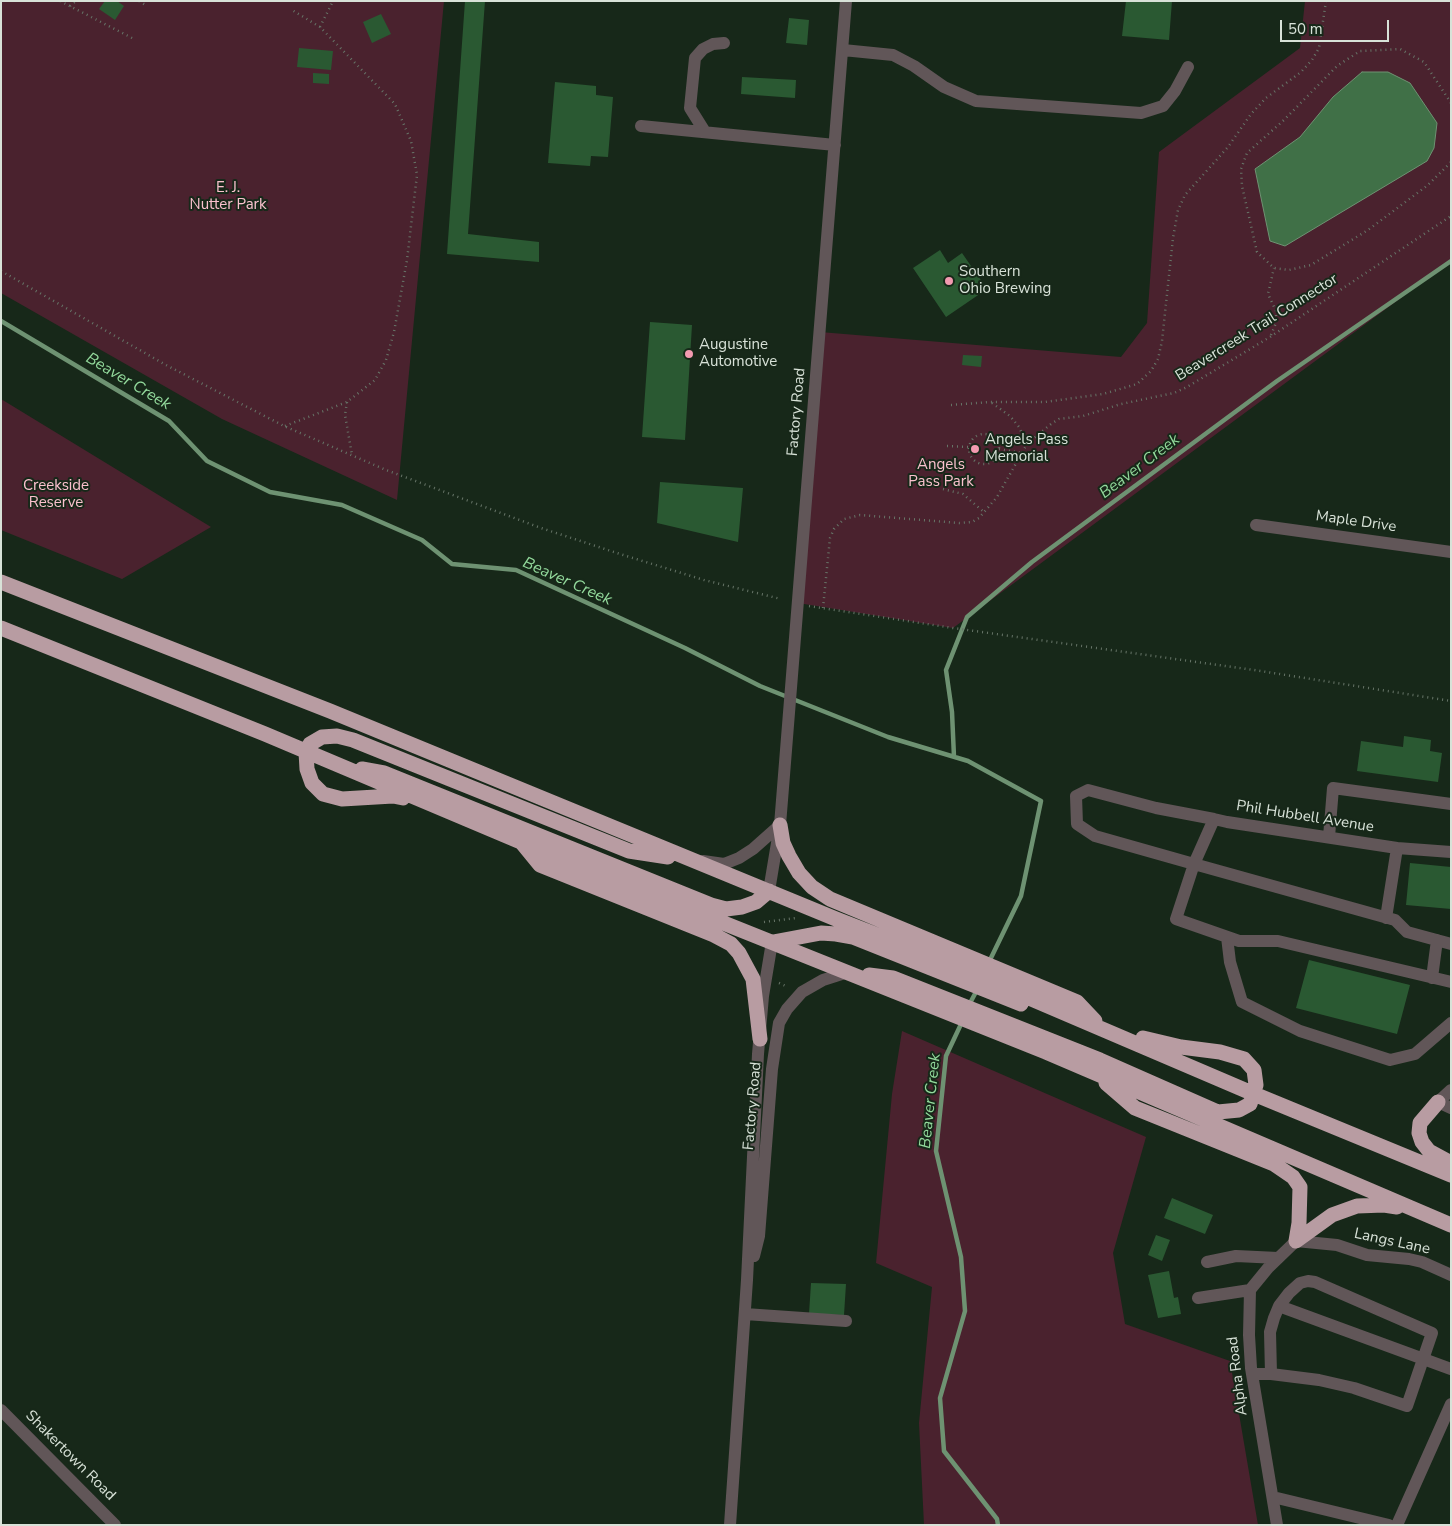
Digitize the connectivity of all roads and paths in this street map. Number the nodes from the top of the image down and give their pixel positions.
1 (60, 1) edge
2 (76, 1) edge
3 (139, 1) edge
4 (333, 1) edge
5 (846, 1) edge
6 (1326, 1) edge
7 (70, 6) junction
8 (147, 6) dead end
9 (292, 10) dead end
10 (320, 27) junction
11 (134, 40) dead end
12 (724, 43) dead end
13 (843, 50) junction
14 (1188, 67) dead end
15 (1451, 103) edge
16 (641, 126) dead end
17 (704, 132) junction
18 (834, 145) junction
19 (1451, 162) edge
20 (1451, 216) edge
21 (1274, 268) junction
22 (1, 271) edge
23 (1270, 336) junction
24 (347, 402) junction
25 (992, 402) junction
26 (951, 405) dead end
27 (284, 426) junction
28 (1027, 444) junction
29 (947, 446) dead end
30 (969, 447) junction
31 (999, 449) junction
32 (1022, 453) junction
33 (352, 455) junction
34 (943, 489) dead end
35 (985, 513) junction
36 (1256, 525) dead end
37 (1451, 552) edge
38 (1, 582) edge
39 (781, 599) dead end
40 (809, 606) dead end
41 (823, 608) junction
42 (1, 628) edge
43 (1451, 701) edge
44 (306, 752) junction
45 (336, 765) junction
46 (428, 803) junction
47 (1451, 804) edge
48 (1214, 819) junction
49 (780, 825) junction
50 (1329, 837) junction
51 (521, 842) junction
52 (1397, 848) junction
53 (1451, 852) edge
54 (692, 860) junction
55 (1194, 864) junction
56 (769, 891) junction
57 (797, 917) dead end
58 (1386, 918) junction
59 (760, 923) dead end
60 (1227, 937) junction
61 (1437, 940) junction
62 (772, 942) junction
63 (1451, 944) edge
64 (932, 956) junction
65 (848, 972) junction
66 (1432, 978) junction
67 (1451, 982) edge
68 (779, 983) dead end
69 (788, 987) dead end
70 (1451, 1023) edge
71 (1101, 1028) junction
72 (1018, 1034) junction
73 (760, 1039) junction
74 (1093, 1073) junction
75 (1451, 1090) edge
76 (1254, 1094) junction
77 (1444, 1105) edge
78 (1451, 1163) edge
79 (1451, 1175) edge
80 (1414, 1210) junction
81 (1451, 1225) edge
82 (1296, 1241) junction
83 (1278, 1258) junction
84 (1207, 1262) dead end
85 (1451, 1275) edge
86 (747, 1280) junction
87 (1250, 1290) junction
88 (1198, 1298) dead end
89 (1279, 1306) junction
90 (745, 1314) junction
91 (846, 1321) dead end
92 (1423, 1358) junction
93 (1451, 1369) edge
94 (1253, 1374) junction
95 (1271, 1374) junction
96 (1451, 1404) edge
97 (1, 1410) edge
98 (1273, 1497) junction
99 (115, 1525) edge
100 (730, 1525) edge
101 (1277, 1525) edge
102 (1389, 1525) edge
103 (1397, 1525) edge

1 - 7 path
2 - 7 path
3 - 8 path
4 - 10 path
5 - 13 street, Factory Road
6 - 25 path
7 - 11 path
9 - 10 path
10 - 24 path
12 - 17 street
13 - 14 street
13 - 18 street, Factory Road
15 - 21 path
16 - 17 street
17 - 18 street
18 - 49 street, Factory Road
19 - 21 path
20 - 23 path, Beavercreek Trail Connector
21 - 23 path
22 - 27 path
23 - 28 path, Beavercreek Trail Connector
24 - 27 path
24 - 33 path
25 - 26 path
25 - 28 path
27 - 33 path
28 - 32 path, Beavercreek Trail Connector
29 - 30 path
30 - 31 path
30 - 31 path
31 - 32 path
32 - 35 path, Beavercreek Trail Connector
33 - 39 path
34 - 35 path
35 - 41 path
36 - 37 street, Maple Drive
38 - 54 highway
40 - 41 path
41 - 43 path
42 - 44 highway
44 - 45 highway
44 - 46 highway
44 - 54 highway
45 - 46 highway
45 - 56 highway
46 - 51 highway
47 - 50 street
48 - 50 street, Phil Hubbell Avenue
48 - 55 street
48 - 55 street, Phil Hubbell Avenue
49 - 54 street
49 - 56 street, Factory Road
49 - 64 highway
50 - 52 street, Phil Hubbell Avenue
51 - 62 highway
51 - 73 highway
52 - 53 street, Phil Hubbell Avenue
52 - 58 street
54 - 56 highway
55 - 58 street
55 - 60 street
56 - 64 highway
57 - 59 path
58 - 61 street
60 - 66 street
60 - 70 street
61 - 63 street
61 - 66 street
62 - 64 highway
62 - 65 highway
62 - 73 street, Factory Road
64 - 71 highway
64 - 71 highway
65 - 72 highway
65 - 86 street, Factory Road
66 - 67 street
68 - 69 path
71 - 76 highway
71 - 76 highway
72 - 74 highway
72 - 76 highway
73 - 86 street, Factory Road
74 - 80 highway
74 - 82 highway
75 - 77 street
76 - 79 highway
77 - 78 highway
80 - 81 highway
80 - 82 highway
82 - 83 street
82 - 85 street, Langs Lane
83 - 84 street
83 - 87 street
86 - 90 street, Factory Road
87 - 88 street
87 - 94 street, Alpha Road
89 - 92 street
89 - 92 street
89 - 95 street
90 - 91 street
90 - 100 street, Factory Road
92 - 93 street
92 - 95 street
94 - 95 street
94 - 98 street, Alpha Road
96 - 103 street
97 - 99 street, Shakertown Road
98 - 101 street, Alpha Road
98 - 102 street

